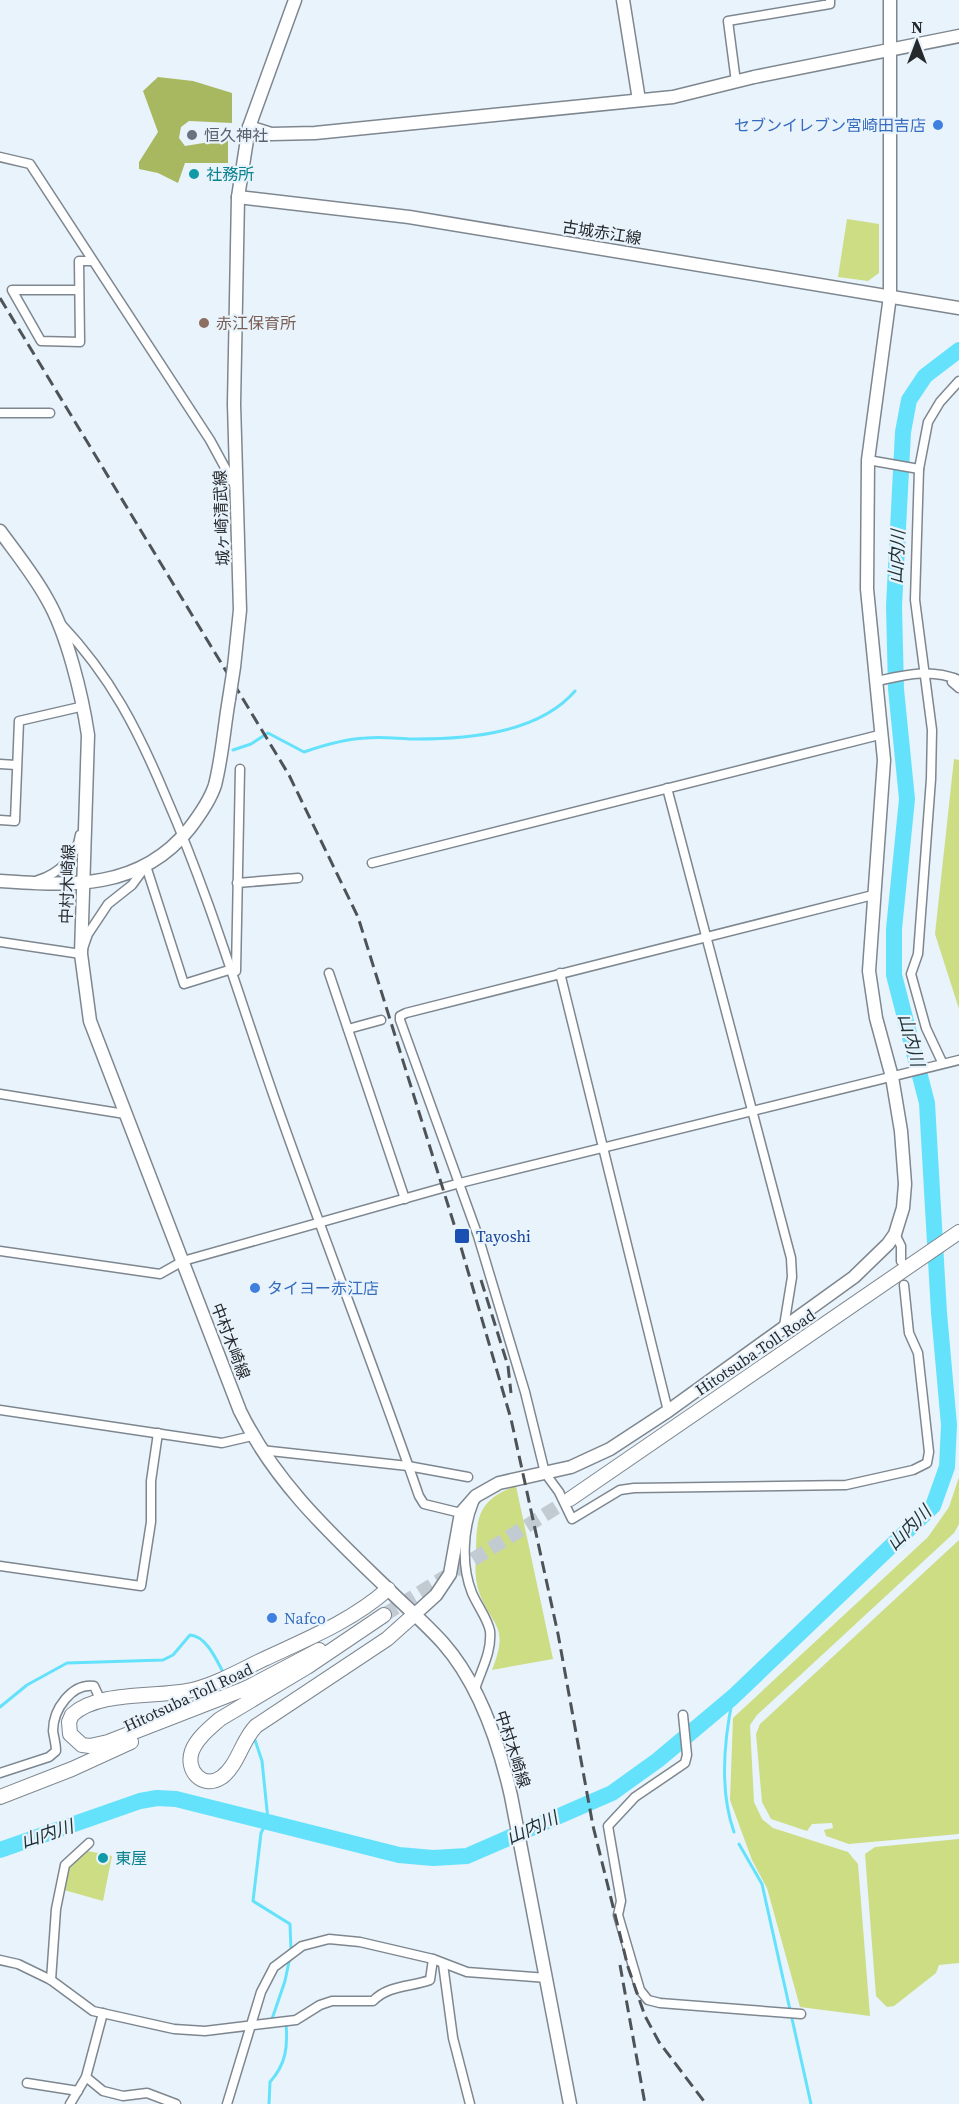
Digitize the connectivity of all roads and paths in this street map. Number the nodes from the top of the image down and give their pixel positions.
1 (295, 0) edge
2 (623, 0) edge
3 (830, 0) edge
4 (890, 0) edge
5 (959, 36) edge
6 (890, 50) junction
7 (736, 81) junction
8 (639, 100) junction
9 (249, 127) junction
10 (0, 156) edge
11 (238, 197) junction
12 (92, 261) junction
13 (79, 290) junction
14 (890, 296) junction
15 (959, 308) edge
16 (959, 381) edge
17 (0, 413) edge
18 (50, 414) dead end
19 (868, 460) junction
20 (919, 469) junction
21 (236, 487) junction
22 (0, 531) edge
23 (57, 620) junction
24 (921, 673) junction
25 (956, 679) edge
26 (881, 680) junction
27 (959, 688) edge
28 (84, 706) junction
29 (882, 734) junction
30 (0, 764) edge
31 (16, 765) junction
32 (240, 770) dead end
33 (667, 788) junction
34 (86, 809) junction
35 (0, 820) edge
36 (184, 835) junction
37 (372, 863) dead end
38 (146, 866) junction
39 (298, 878) dead end
40 (0, 881) edge
41 (29, 883) junction
42 (84, 883) junction
43 (237, 884) junction
44 (873, 895) junction
45 (707, 936) junction
46 (0, 942) edge
47 (81, 954) junction
48 (232, 969) junction
49 (329, 973) dead end
50 (560, 973) junction
51 (236, 978) junction
52 (381, 1020) dead end
53 (348, 1029) junction
54 (959, 1060) edge
55 (938, 1064) junction
56 (898, 1075) junction
57 (0, 1094) edge
58 (752, 1111) junction
59 (125, 1114) junction
60 (603, 1150) junction
61 (460, 1183) junction
62 (405, 1199) junction
63 (321, 1222) junction
64 (959, 1232) edge
65 (896, 1234) junction
66 (0, 1251) edge
67 (183, 1261) junction
68 (907, 1262) junction
69 (904, 1285) dead end
70 (784, 1326) junction
71 (0, 1410) edge
72 (668, 1411) junction
73 (158, 1433) junction
74 (252, 1436) junction
75 (261, 1450) junction
76 (408, 1466) junction
77 (545, 1473) junction
78 (468, 1477) dead end
79 (476, 1496) junction
80 (570, 1499) tunnel mouth
81 (461, 1513) junction
82 (0, 1566) edge
83 (388, 1589) junction
84 (415, 1614) junction
85 (247, 1688) junction
86 (475, 1689) junction
87 (101, 1701) junction
88 (683, 1715) dead end
89 (0, 1773) edge
90 (3, 1795) edge
91 (89, 1843) dead end
92 (433, 1959) junction
93 (0, 1960) edge
94 (442, 1964) junction
95 (547, 1978) junction
96 (51, 1980) junction
97 (103, 2013) junction
98 (801, 2013) dead end
99 (252, 2024) junction
100 (86, 2077) junction
101 (27, 2083) dead end
102 (78, 2091) junction
103 (70, 2104) edge
104 (176, 2104) edge
105 (227, 2104) edge
106 (470, 2104) edge
107 (570, 2104) edge

1 - 9 main road, 城ヶ崎清武線
2 - 8 main road
3 - 7 street
4 - 6 main road
5 - 6 main road
6 - 7 main road
6 - 14 main road
7 - 8 main road
8 - 9 main road
9 - 11 main road, 城ヶ崎清武線
10 - 12 street
11 - 14 main road, 古城赤江線
11 - 21 main road, 城ヶ崎清武線
12 - 13 street
12 - 21 street
13 - 13 street
14 - 15 main road, 古城赤江線
14 - 19 main road
16 - 20 street
17 - 18 street
19 - 20 street
19 - 26 main road
20 - 24 street
21 - 36 main road, 城ヶ崎清武線, bridge
22 - 23 main road, 中村木崎線
23 - 28 main road, 中村木崎線
23 - 36 street
24 - 25 street
24 - 26 street
24 - 55 street
25 - 27 street
26 - 29 main road
28 - 31 street
28 - 34 main road, 中村木崎線
29 - 33 street
29 - 44 main road
30 - 31 street
31 - 35 street
32 - 43 street
33 - 37 street
33 - 45 street
34 - 41 street
34 - 42 main road, 中村木崎線
36 - 38 main road, 城ヶ崎清武線
36 - 48 street
38 - 42 main road, 城ヶ崎清武線
38 - 47 street
38 - 48 street
39 - 43 street
40 - 41 main road, 城ヶ崎清武線
41 - 42 main road, 城ヶ崎清武線
42 - 47 main road, 中村木崎線
43 - 51 street
44 - 45 street
44 - 56 main road
45 - 50 street
45 - 58 street
46 - 47 street
47 - 59 main road, 中村木崎線
48 - 51 street
49 - 53 street
50 - 60 street
50 - 61 street
51 - 63 street
52 - 53 street
53 - 62 street
54 - 55 street
55 - 56 street
56 - 58 street
56 - 65 main road
57 - 59 street
58 - 60 street
58 - 70 street
59 - 67 main road, 中村木崎線
60 - 61 street
60 - 72 street
61 - 62 street
61 - 77 street
62 - 63 street
63 - 67 street
63 - 76 street
64 - 68 main road, Hitotsuba Toll Road
65 - 68 street
65 - 70 main road
66 - 67 street
67 - 74 main road, 中村木崎線
68 - 80 main road, Hitotsuba Toll Road
69 - 77 street
70 - 72 main road
71 - 73 street
72 - 77 main road
73 - 74 street
73 - 82 street
74 - 75 main road, 中村木崎線
75 - 76 street
75 - 83 main road, 中村木崎線
76 - 78 street
76 - 81 street
77 - 79 main road
79 - 81 main road
79 - 86 street
81 - 84 main road
83 - 84 main road, 中村木崎線
83 - 87 main road
84 - 85 main road, Hitotsuba Toll Road
84 - 86 main road, 中村木崎線
85 - 87 main road
85 - 90 main road, Hitotsuba Toll Road
86 - 95 main road, 中村木崎線
87 - 89 street
88 - 98 street
91 - 96 street
92 - 94 street
92 - 99 street
92 - 99 street
93 - 96 street
94 - 95 street
94 - 106 street
95 - 107 main road, 中村木崎線
96 - 97 street
97 - 99 street
97 - 100 street
99 - 105 street
100 - 102 street
100 - 104 street
101 - 102 street
102 - 103 street

